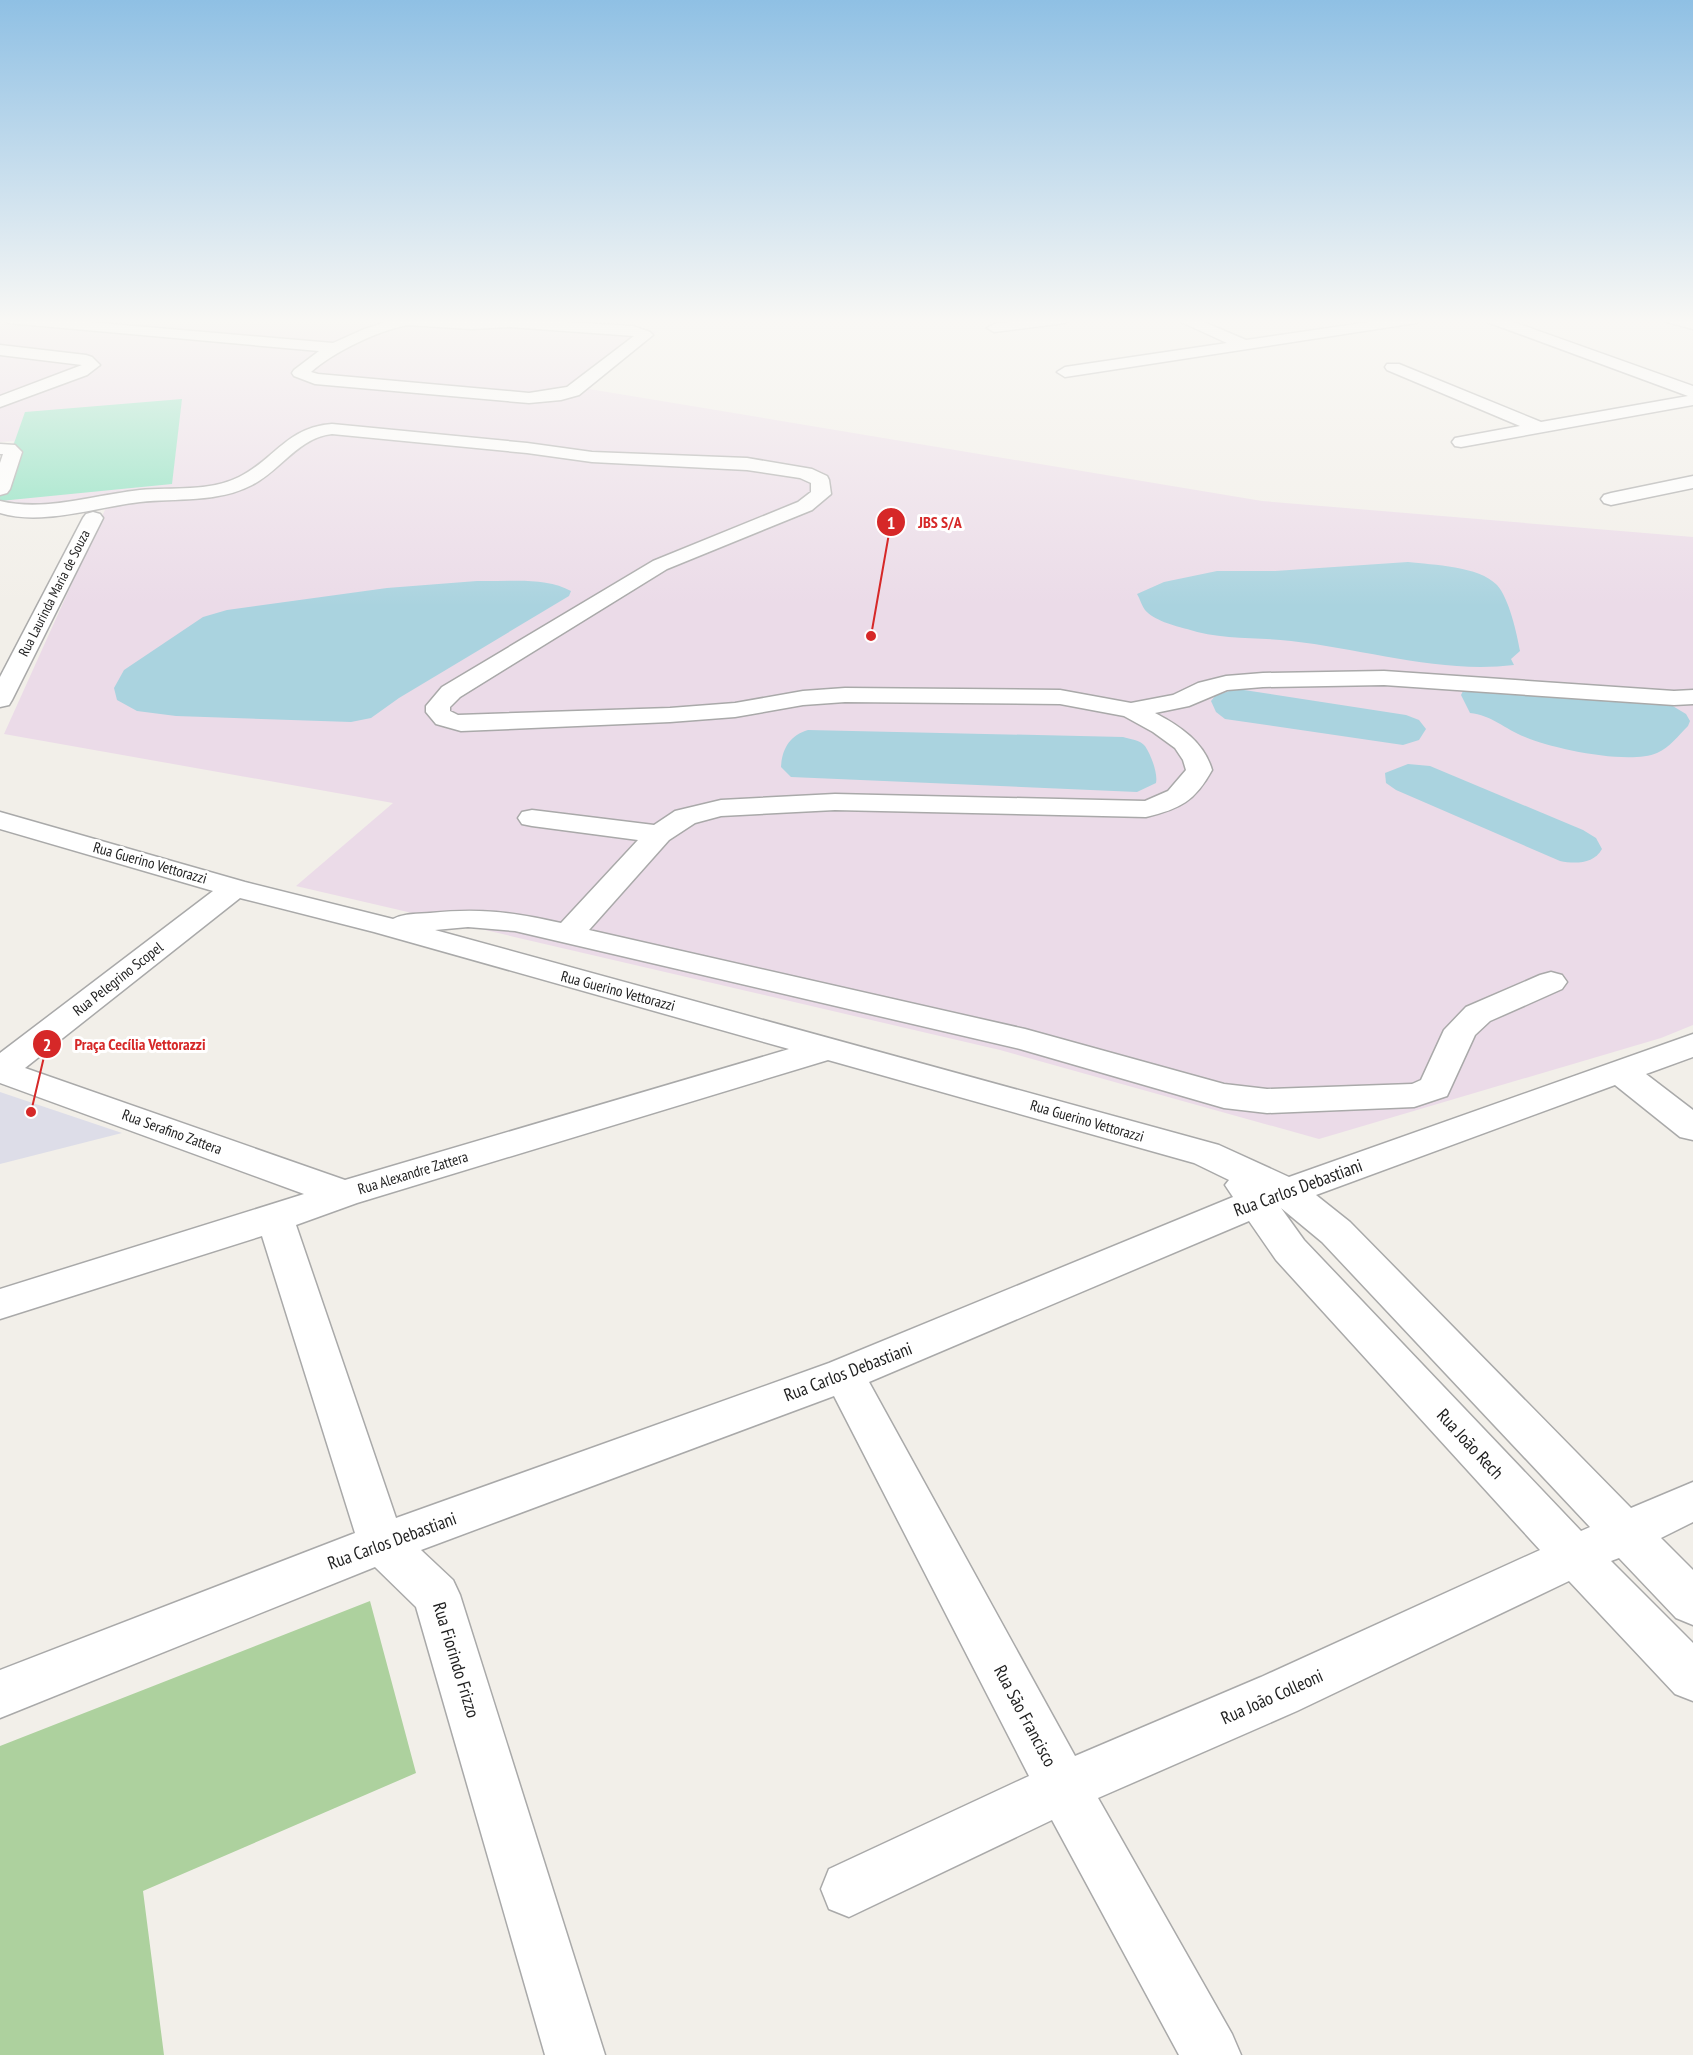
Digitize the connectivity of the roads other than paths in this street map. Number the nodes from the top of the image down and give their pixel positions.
1 (1508, 415) edge
2 (1612, 415) edge
3 (1540, 428) junction
4 (1461, 442) dead end
5 (0, 449) edge
6 (1693, 482) edge
7 (0, 489) edge
8 (1611, 500) dead end
9 (0, 507) edge
10 (93, 518) dead end
11 (1693, 697) edge
12 (0, 700) edge
13 (1131, 710) junction
14 (532, 818) dead end
15 (0, 820) edge
16 (659, 834) junction
17 (235, 888) junction
18 (385, 926) junction
19 (569, 933) junction
20 (1551, 982) dead end
21 (1693, 1045) edge
22 (828, 1049) junction
23 (0, 1071) edge
24 (1620, 1072) junction
25 (1693, 1128) edge
26 (1259, 1188) junction
27 (344, 1194) junction
28 (275, 1218) junction
29 (0, 1304) edge
30 (844, 1375) junction
31 (1693, 1501) edge
32 (1626, 1533) junction
33 (382, 1544) junction
34 (1575, 1556) junction
35 (1693, 1603) edge
36 (1693, 1677) edge
37 (0, 1694) edge
38 (1063, 1787) junction
39 (849, 1889) dead end
40 (575, 2055) edge
41 (1210, 2055) edge

1 - 3 street
2 - 3 street
3 - 4 street
5 - 7 street
6 - 8 street
9 - 13 street
10 - 12 street, Rua Laurinda Maria de Souza
11 - 13 street
13 - 16 street
14 - 16 street
15 - 17 street, Rua Guerino Vettorazzi
16 - 19 street
17 - 18 street, Rua Guerino Vettorazzi
17 - 23 street, Rua Pelegrino Scopel
18 - 19 street
18 - 22 street, Rua Guerino Vettorazzi
19 - 20 street
21 - 24 street, Rua Carlos Debastiani
22 - 26 street, Rua Guerino Vettorazzi
22 - 27 street, Rua Alexandre Zattera
23 - 27 street, Rua Serafino Zattera
24 - 25 street
24 - 26 street, Rua Carlos Debastiani
26 - 30 street, Rua Carlos Debastiani
26 - 32 street
26 - 34 street, Rua João Rech
27 - 28 street, Rua Alexandre Zattera
28 - 29 street, Rua Alexandre Zattera
28 - 33 street, Rua Fiorindo Frizzo
30 - 33 street, Rua Carlos Debastiani
30 - 38 street, Rua São Francisco
31 - 32 street, Rua João Colleoni
32 - 34 street, Rua João Colleoni
32 - 35 street
33 - 37 street, Rua Carlos Debastiani
33 - 40 street, Rua Fiorindo Frizzo
34 - 36 street, Rua João Rech
34 - 38 street, Rua João Colleoni
38 - 39 street, Rua João Colleoni
38 - 41 street, Rua São Francisco

